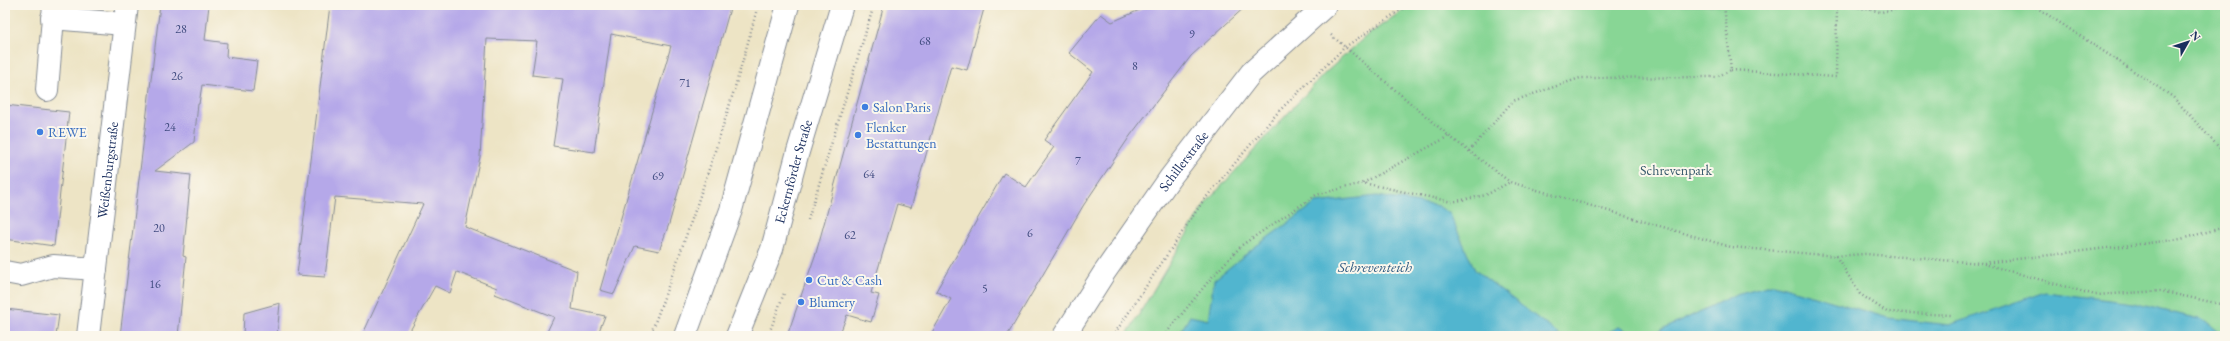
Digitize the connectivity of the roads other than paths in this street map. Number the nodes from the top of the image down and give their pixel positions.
1 (788, 5) edge
2 (842, 5) edge
3 (1313, 9) edge
4 (53, 11) edge
5 (126, 14) edge
6 (47, 90) dead end
7 (96, 268) junction
8 (5, 272) edge
9 (88, 336) edge
10 (684, 336) edge
11 (737, 336) edge
12 (1064, 336) edge

1 - 10 street
2 - 11 street, Eckernförder Straße
3 - 12 street, Schillerstraße
4 - 5 street
4 - 6 street
5 - 7 street, Weißenburgstraße
7 - 8 street
7 - 9 street, Weißenburgstraße

